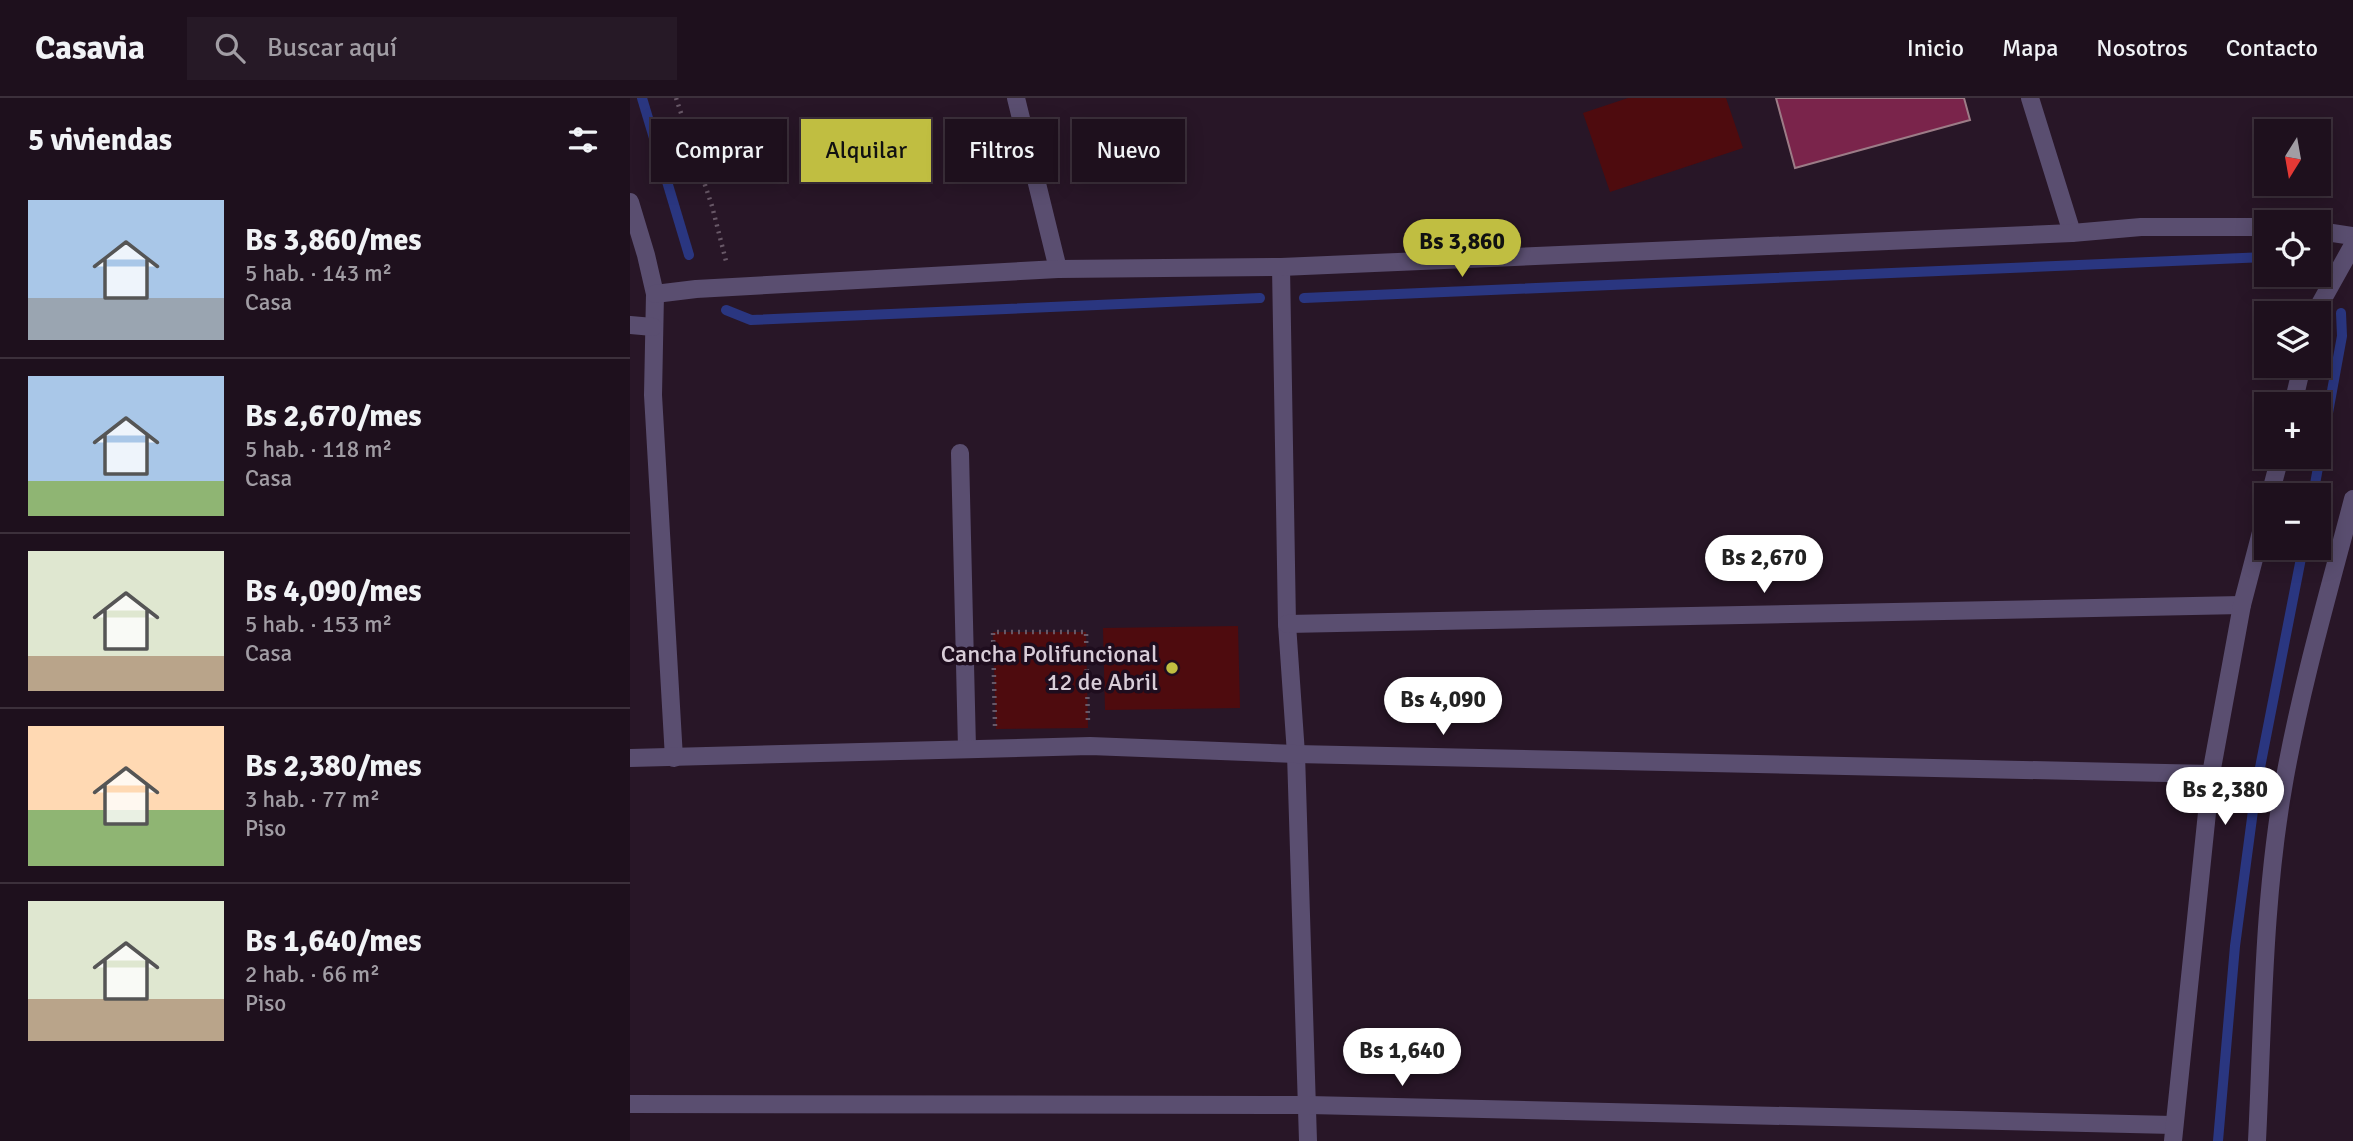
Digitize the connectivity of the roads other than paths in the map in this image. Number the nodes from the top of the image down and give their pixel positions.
1 (1016, 98) edge
2 (2031, 98) edge
3 (630, 202) edge
4 (2254, 227) edge
5 (2072, 233) junction
6 (2331, 233) edge
7 (2353, 236) edge
8 (2353, 245) edge
9 (638, 255) edge
10 (1281, 267) junction
11 (1058, 269) junction
12 (655, 295) junction
13 (2322, 301) edge
14 (630, 325) edge
15 (653, 327) junction
16 (960, 453) dead end
17 (2353, 499) edge
18 (2254, 559) edge
19 (2242, 605) junction
20 (1287, 624) junction
21 (967, 748) junction
22 (1296, 754) junction
23 (630, 758) edge
24 (674, 758) junction
25 (2211, 774) junction
26 (630, 1104) edge
27 (1309, 1105) junction
28 (2173, 1133) edge
29 (1308, 1141) edge
30 (2257, 1141) edge

1 - 11 street
2 - 5 street
3 - 9 street
4 - 5 street
5 - 10 street
6 - 7 street
8 - 13 street
9 - 12 street
10 - 11 street
10 - 20 street
11 - 12 street
12 - 15 street
14 - 15 street
15 - 24 street
16 - 21 street
17 - 30 street
18 - 19 street
19 - 20 street
19 - 25 street
20 - 22 street
21 - 22 street
21 - 24 street
22 - 25 street
22 - 27 street
23 - 24 street
25 - 28 street
26 - 27 street
27 - 28 street
27 - 29 street

